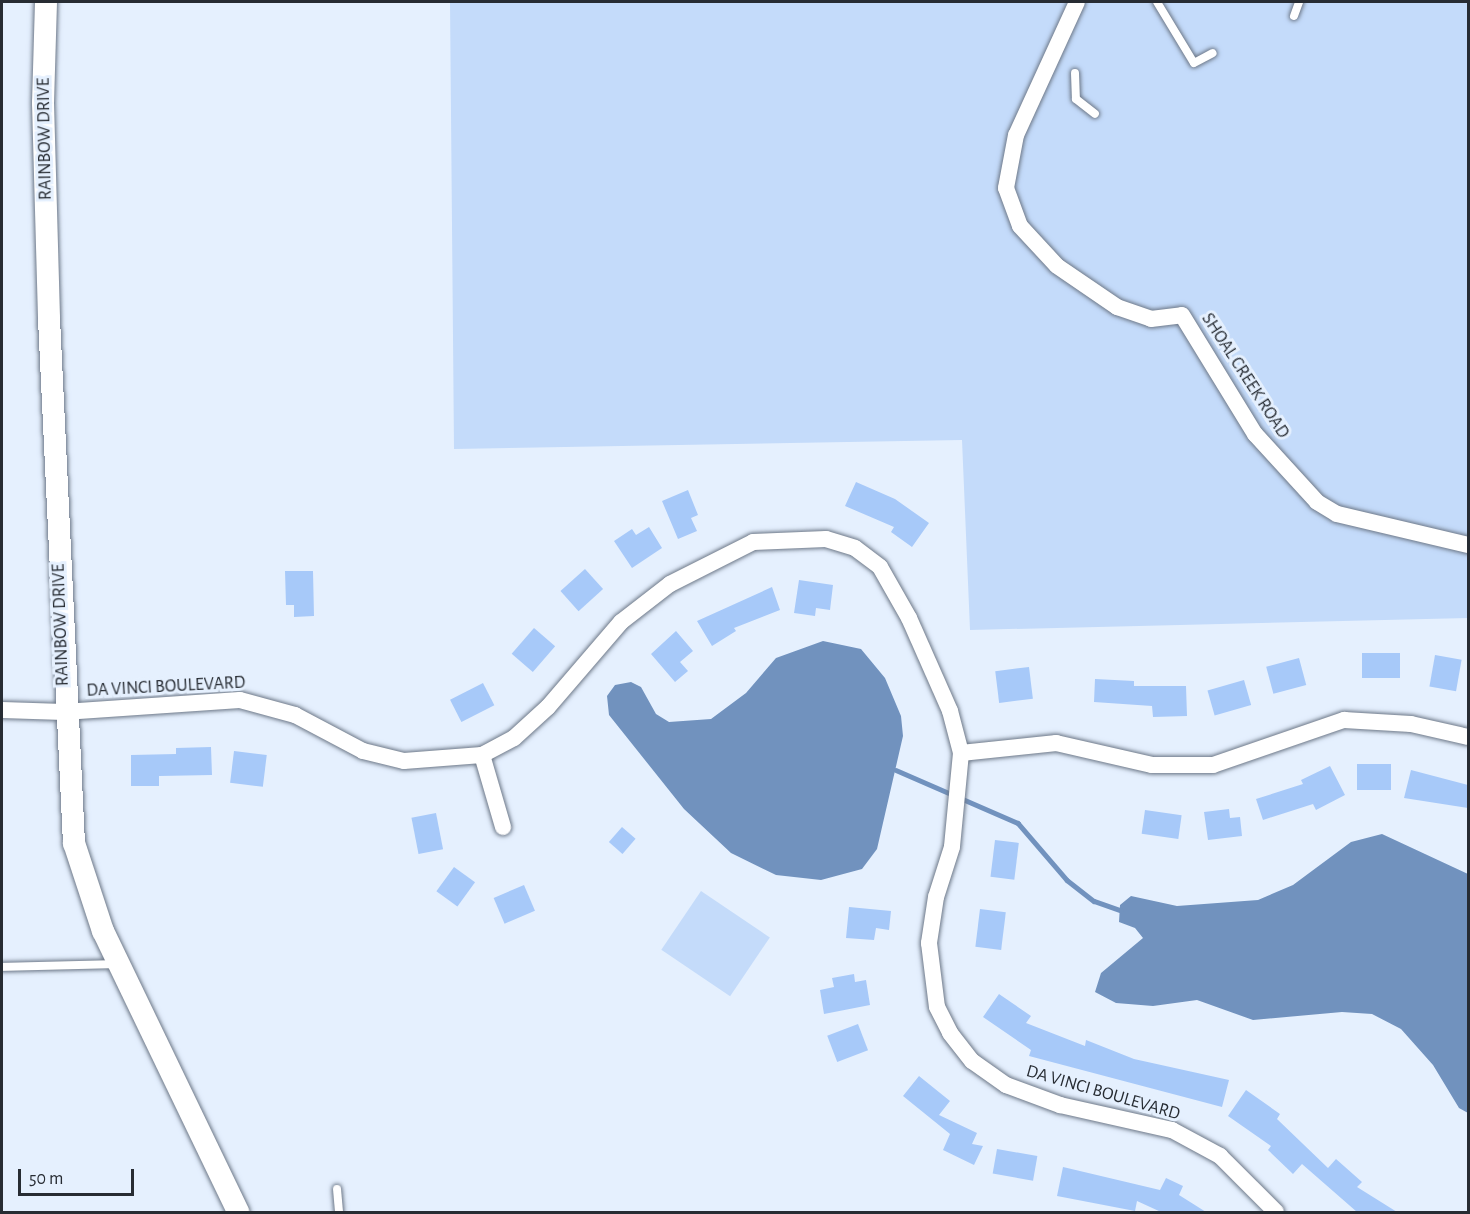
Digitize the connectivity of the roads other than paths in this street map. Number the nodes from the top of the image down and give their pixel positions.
1 (46, 2) edge
2 (1077, 2) edge
3 (1157, 2) edge
4 (1299, 2) edge
5 (1294, 16) dead end
6 (1213, 53) dead end
7 (1075, 73) dead end
8 (1095, 114) dead end
9 (1468, 545) edge
10 (2, 710) edge
11 (64, 712) junction
12 (1468, 737) edge
13 (961, 753) junction
14 (482, 754) junction
15 (503, 827) dead end
16 (119, 964) junction
17 (2, 967) edge
18 (337, 1189) dead end
19 (238, 1212) edge
20 (339, 1212) edge
21 (1276, 1212) edge

1 - 11 street, RAINBOW DRIVE
2 - 9 street, SHOAL CREEK ROAD
3 - 6 lane
4 - 5 lane
7 - 8 lane
10 - 11 street, DA VINCI BOULEVARD
11 - 14 street, DA VINCI BOULEVARD
11 - 16 street, RAINBOW DRIVE
12 - 13 street
13 - 14 street, DA VINCI BOULEVARD
13 - 21 street, DA VINCI BOULEVARD
14 - 15 street
16 - 17 lane
16 - 19 street, RAINBOW DRIVE
18 - 20 lane

